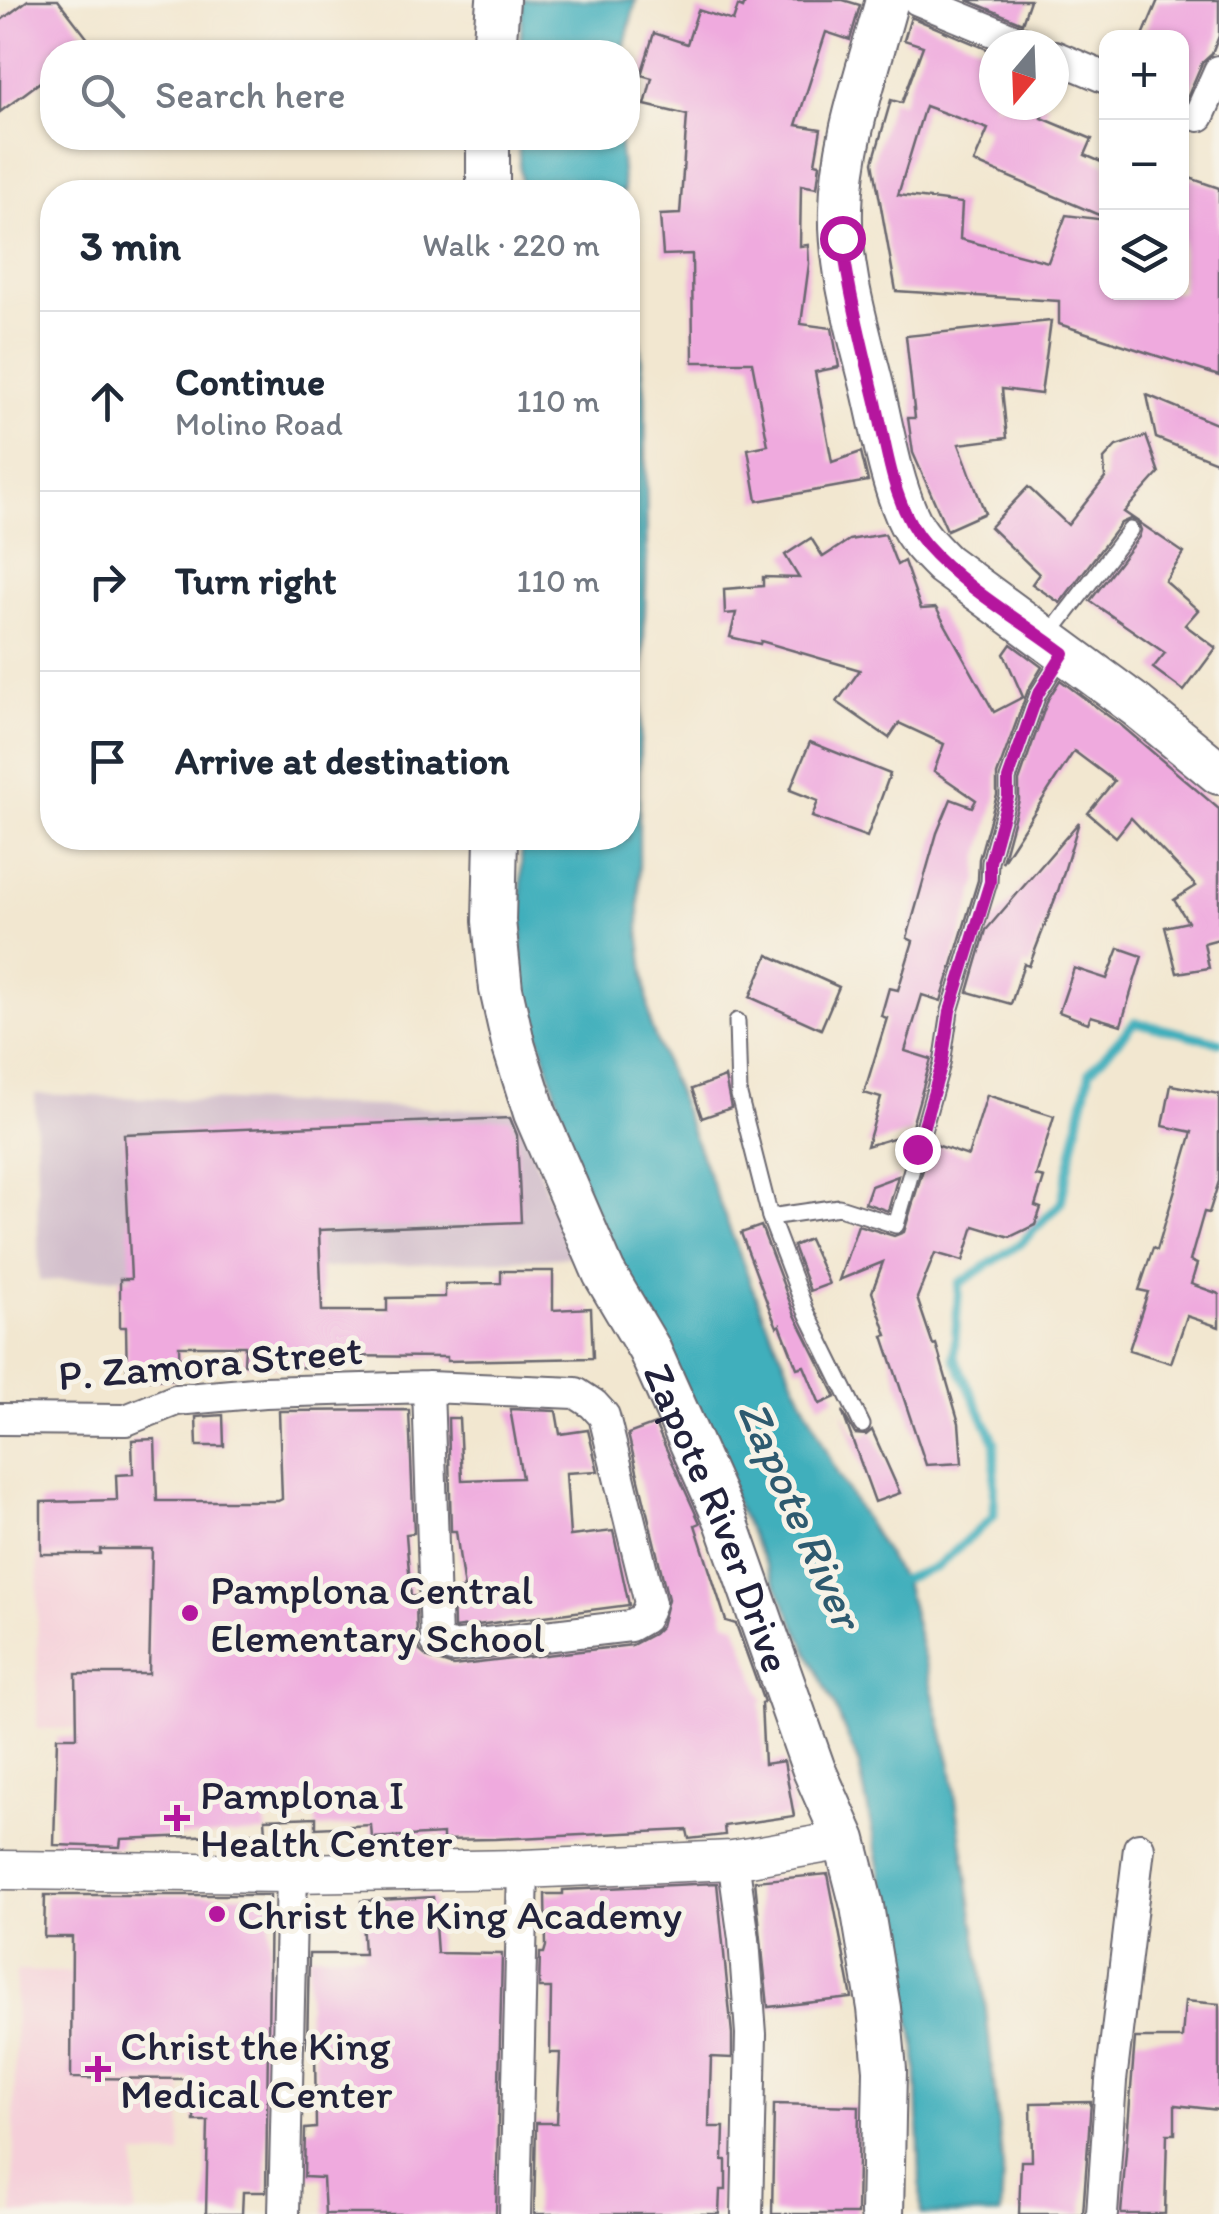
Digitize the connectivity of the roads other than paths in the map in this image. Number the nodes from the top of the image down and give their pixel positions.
1 (498, 0) edge
2 (887, 0) edge
3 (918, 0) edge
4 (991, 30) edge
5 (495, 40) edge
6 (1069, 62) edge
7 (1219, 71) edge
8 (1099, 75) edge
9 (1200, 116) edge
10 (488, 150) edge
11 (488, 180) edge
12 (1130, 530) dead end
13 (1055, 646) junction
14 (1219, 773) edge
15 (496, 850) edge
16 (737, 1022) dead end
17 (770, 1217) junction
18 (428, 1386) junction
19 (0, 1419) edge
20 (862, 1426) dead end
21 (845, 1840) junction
22 (1138, 1848) dead end
23 (733, 1860) junction
24 (523, 1869) junction
25 (0, 1870) edge
26 (292, 1873) junction
27 (284, 2214) edge
28 (515, 2214) edge
29 (748, 2214) edge
30 (882, 2214) edge
31 (1102, 2214) edge

1 - 5 main road
2 - 13 main road
3 - 4 street
6 - 8 street
7 - 9 street
10 - 11 main road
12 - 13 lane
13 - 14 main road
13 - 17 lane
15 - 21 main road, Zapote River Drive
16 - 17 lane
17 - 20 lane
18 - 18 street, P. Zamora Street
18 - 19 street, P. Zamora Street
21 - 23 street
21 - 30 main road, Zapote River Drive
22 - 31 street
23 - 24 street
23 - 29 street
24 - 26 street
24 - 28 street
25 - 26 street
26 - 27 street

